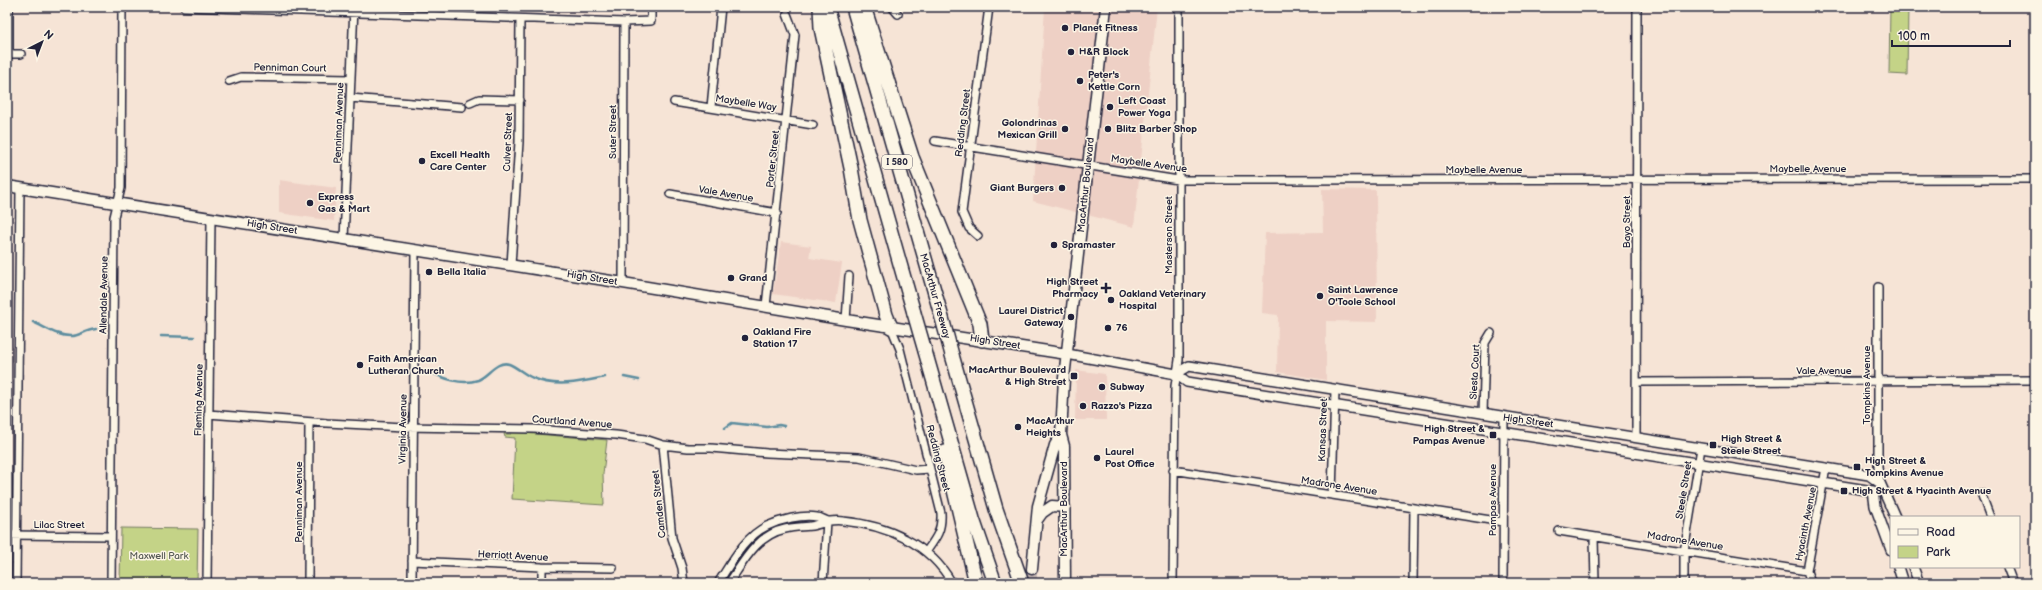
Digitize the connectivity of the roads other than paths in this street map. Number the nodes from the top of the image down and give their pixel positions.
1 (122, 7) edge
2 (184, 7) edge
3 (651, 7) edge
4 (721, 7) edge
5 (820, 7) edge
6 (827, 7) edge
7 (853, 7) edge
8 (864, 7) edge
9 (892, 7) edge
10 (989, 7) edge
11 (1106, 7) edge
12 (1179, 7) edge
13 (1637, 7) edge
14 (8, 8) edge
15 (353, 10) edge
16 (787, 14) dead end
17 (898, 14) dead end
18 (520, 19) junction
19 (624, 22) junction
20 (21, 54) dead end
21 (351, 79) junction
22 (229, 81) dead end
23 (350, 98) junction
24 (520, 100) junction
25 (674, 102) dead end
26 (470, 103) dead end
27 (462, 107) dead end
28 (711, 107) junction
29 (787, 120) junction
30 (813, 125) dead end
31 (935, 141) dead end
32 (970, 147) junction
33 (1088, 166) junction
34 (1637, 179) junction
35 (2035, 179) edge
36 (1178, 180) junction
37 (7, 186) edge
38 (20, 188) junction
39 (670, 194) dead end
40 (118, 204) junction
41 (777, 213) junction
42 (211, 218) junction
43 (978, 236) dead end
44 (344, 239) junction
45 (416, 251) junction
46 (511, 265) junction
47 (849, 276) dead end
48 (623, 283) junction
49 (1878, 287) dead end
50 (766, 306) junction
51 (846, 320) junction
52 (891, 327) junction
53 (1491, 333) dead end
54 (982, 340) junction
55 (925, 351) junction
56 (1067, 354) junction
57 (1176, 374) junction
58 (2035, 380) edge
59 (1878, 381) junction
60 (1638, 382) junction
61 (1335, 390) junction
62 (1334, 404) junction
63 (208, 414) junction
64 (1483, 414) junction
65 (1504, 417) junction
66 (309, 422) junction
67 (413, 426) junction
68 (1503, 433) junction
69 (1062, 434) junction
70 (1636, 437) junction
71 (663, 445) junction
72 (1701, 448) junction
73 (1698, 463) junction
74 (1826, 468) junction
75 (930, 469) junction
76 (1173, 470) junction
77 (1824, 482) junction
78 (1880, 483) junction
79 (1873, 491) junction
80 (1981, 493) dead end
81 (1332, 495) junction
82 (1065, 507) junction
83 (1414, 508) junction
84 (1895, 516) edge
85 (1990, 516) edge
86 (827, 521) junction
87 (1036, 522) junction
88 (1503, 522) junction
89 (1559, 531) dead end
90 (7, 535) edge
91 (17, 535) junction
92 (111, 536) junction
93 (1594, 537) junction
94 (1890, 547) edge
95 (926, 552) junction
96 (1684, 552) junction
97 (412, 561) junction
98 (542, 567) junction
99 (612, 568) dead end
100 (1898, 568) edge
101 (1913, 568) edge
102 (2007, 568) edge
103 (1032, 569) tunnel mouth
104 (1807, 571) junction
105 (16, 583) edge
106 (111, 583) edge
107 (207, 583) edge
108 (308, 583) edge
109 (412, 583) edge
110 (542, 583) edge
111 (684, 583) edge
112 (718, 583) edge
113 (729, 583) edge
114 (823, 583) edge
115 (952, 583) edge
116 (976, 583) edge
117 (995, 583) edge
118 (1022, 583) edge
119 (1065, 583) edge
120 (1173, 583) edge
121 (1413, 583) edge
122 (1503, 583) edge
123 (1594, 583) edge
124 (1684, 583) edge
125 (1811, 583) edge
126 (1904, 583) edge
127 (1918, 583) edge
128 (2013, 583) edge

1 - 40 street, Allendale Avenue
2 - 15 street
3 - 19 street
4 - 28 street
5 - 52 highway
6 - 55 highway, I 580, bridge
7 - 118 highway, MacArthur Freeway / I 580, bridge
8 - 54 highway
9 - 17 street
10 - 32 street, Redding Street
11 - 33 main road, MacArthur Boulevard
12 - 36 street, Masterson Street
13 - 34 street, Bayo Street
14 - 20 street
15 - 18 street
15 - 21 street, Penniman Avenue
16 - 29 street, Porter Street
18 - 19 street
18 - 24 street, Culver Street
19 - 48 street, Suter Street
21 - 22 street, Penniman Court
21 - 23 street, Penniman Avenue
23 - 27 street
23 - 44 street, Penniman Avenue
24 - 26 street
24 - 46 street, Culver Street
25 - 28 street, Maybelle Way
28 - 29 street, Maybelle Way
29 - 30 street, Maybelle Way
29 - 41 street, Porter Street
31 - 32 street, Maybelle Avenue
32 - 33 street, Maybelle Avenue
32 - 43 street, Redding Street
33 - 36 street, Maybelle Avenue
33 - 56 main road, MacArthur Boulevard
34 - 35 street, Maybelle Avenue
34 - 36 street, Maybelle Avenue
34 - 60 street, Bayo Street
36 - 57 street, Masterson Street
37 - 38 main road, High Street
38 - 40 main road, High Street
38 - 91 street
39 - 41 street, Vale Avenue
40 - 42 main road, High Street
40 - 92 street, Allendale Avenue
41 - 50 street, Porter Street
42 - 44 main road, High Street
42 - 63 street, Fleming Avenue
44 - 45 main road, High Street
45 - 46 main road, High Street
45 - 67 street, Virginia Avenue
46 - 48 main road, High Street
47 - 51 street
48 - 50 main road, High Street
49 - 59 street, Tompkins Avenue
50 - 51 main road, High Street
51 - 52 main road, High Street
52 - 54 main road, High Street
52 - 75 street, Redding Street
53 - 64 street, Siesta Court
54 - 56 main road, High Street
55 - 116 highway
55 - 117 highway, I 580
56 - 57 street, High Street
56 - 69 main road, MacArthur Boulevard
57 - 61 street, High Street
57 - 62 street, High Street
57 - 76 street, Masterson Street
58 - 59 street, Vale Avenue
59 - 60 street, Vale Avenue
59 - 78 street, Tompkins Avenue
60 - 70 street, Bayo Street
61 - 62 street, Kansas Street
61 - 64 street, High Street
62 - 68 street, High Street
62 - 81 street, Kansas Street
63 - 66 street, Courtland Avenue
63 - 107 street, Fleming Avenue
64 - 65 street, High Street
65 - 68 street, Pampas Avenue
65 - 70 street, High Street
66 - 67 street, Courtland Avenue
66 - 108 street, Penniman Avenue
67 - 71 street, Courtland Avenue
67 - 97 street, Virginia Avenue
68 - 73 street, High Street
68 - 88 street, Pampas Avenue
69 - 82 main road, MacArthur Boulevard
69 - 87 main road, MacArthur Boulevard
70 - 72 street, High Street
71 - 75 street, Courtland Avenue
71 - 111 street, Camden Street
72 - 73 street, Steele Street
72 - 74 street, High Street
73 - 77 street, High Street
73 - 96 street, Steele Street
74 - 77 street, Hyacinth Avenue
74 - 78 street, High Street
75 - 95 street, Redding Street
76 - 81 street, Madrone Avenue
76 - 120 street, Masterson Street
77 - 79 street, High Street
77 - 104 street, Hyacinth Avenue
78 - 79 street
78 - 84 street, Tompkins Avenue
79 - 94 street
80 - 85 street
81 - 83 street, Madrone Avenue
82 - 87 main road
82 - 119 main road, MacArthur Boulevard
83 - 88 street, Madrone Avenue
83 - 121 street
86 - 95 street
86 - 112 street
86 - 113 street
86 - 114 street
87 - 103 main road, MacArthur Boulevard
88 - 122 street, Pampas Avenue
89 - 93 street, Madrone Avenue
90 - 91 street, Lilac Street
91 - 92 street, Lilac Street
91 - 105 street
92 - 106 street, Allendale Avenue
93 - 96 street, Madrone Avenue
93 - 123 street
95 - 115 street
96 - 104 street, Madrone Avenue
96 - 124 street, Steele Street
97 - 98 street, Herriott Avenue
97 - 109 street, Virginia Avenue
98 - 99 street, Herriott Avenue
98 - 110 street
100 - 126 street
101 - 127 street
102 - 128 street
104 - 125 street, Hyacinth Avenue

